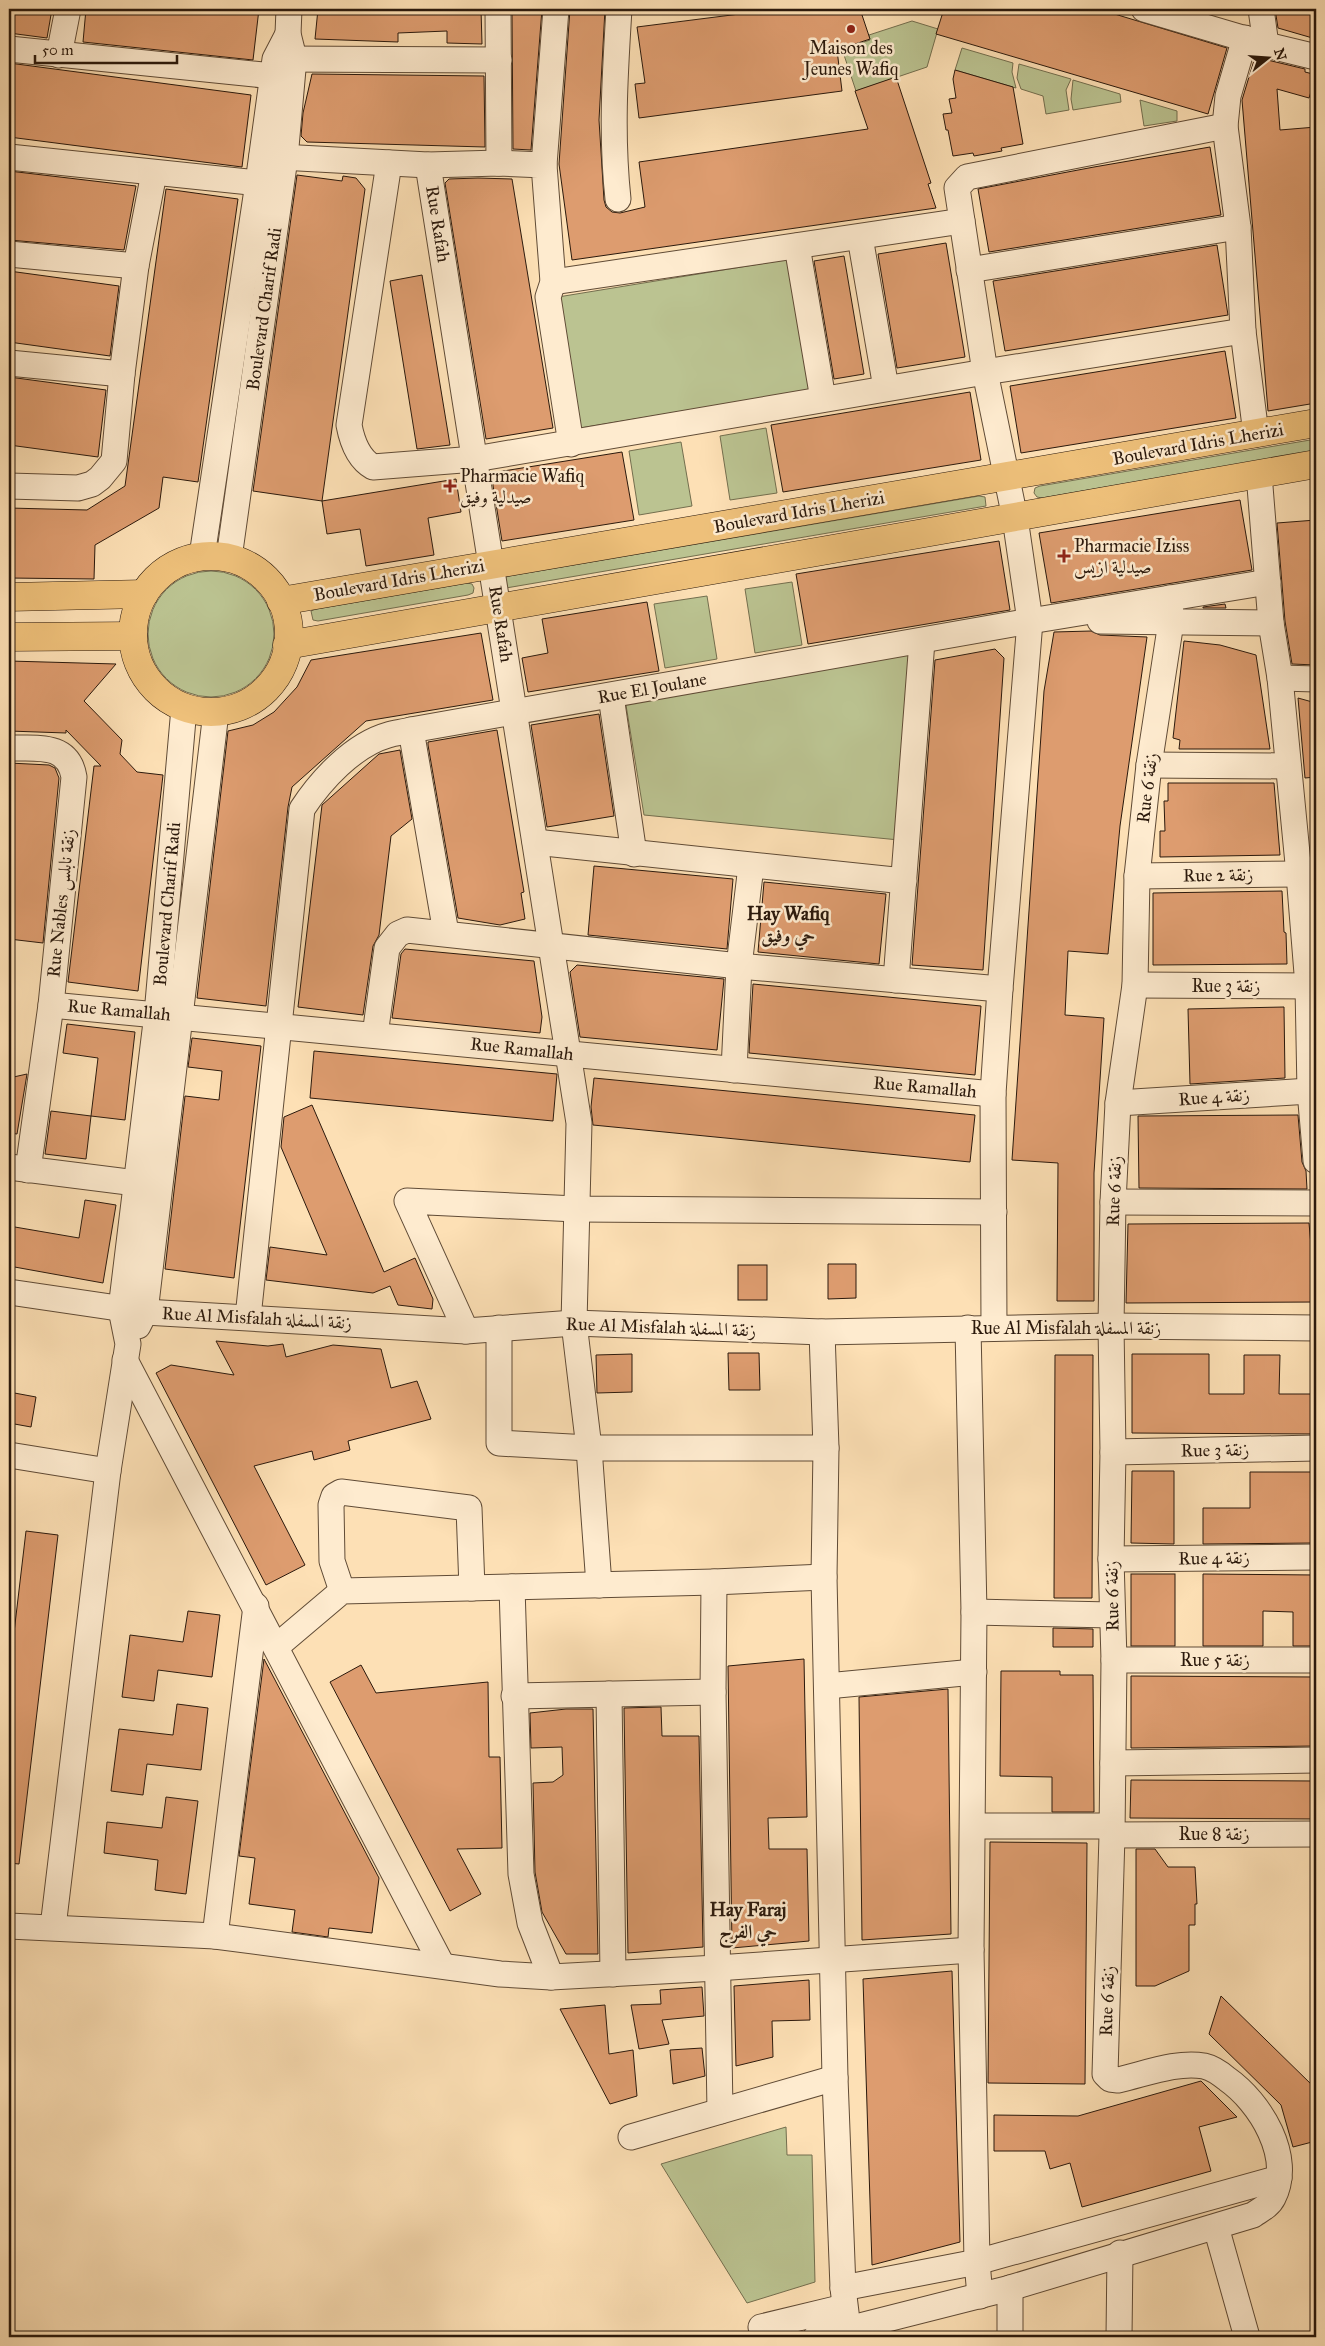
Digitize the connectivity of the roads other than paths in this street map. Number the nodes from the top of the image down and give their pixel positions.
1 (68, 9) edge
2 (289, 9) edge
3 (498, 9) edge
4 (556, 9) edge
5 (620, 9) edge
6 (1144, 9) edge
7 (1261, 9) edge
8 (1255, 41) junction
9 (9, 49) edge
10 (59, 54) junction
11 (1316, 57) edge
12 (499, 60) junction
13 (281, 64) junction
14 (1225, 126) junction
15 (9, 157) edge
16 (274, 157) junction
17 (389, 163) junction
18 (499, 163) junction
19 (428, 165) junction
20 (544, 166) junction
21 (154, 173) junction
22 (258, 183) junction
23 (618, 199) dead end
24 (962, 221) junction
25 (1238, 227) junction
26 (860, 236) junction
27 (797, 246) junction
28 (9, 254) edge
29 (136, 266) junction
30 (969, 270) junction
31 (553, 282) junction
32 (1243, 331) junction
33 (9, 363) edge
34 (985, 372) junction
35 (122, 374) junction
36 (886, 388) junction
37 (823, 399) junction
38 (1316, 423) edge
39 (1256, 434) junction
40 (571, 444) junction
41 (475, 459) junction
42 (1316, 464) edge
43 (1260, 474) junction
44 (1007, 477) junction
45 (9, 486) edge
46 (1015, 518) junction
47 (216, 557) junction
48 (490, 564) junction
49 (1268, 582) junction
50 (144, 594) junction
51 (9, 597) edge
52 (281, 601) junction
53 (498, 607) junction
54 (1171, 610) junction
55 (1030, 621) junction
56 (1271, 622) junction
57 (133, 636) junction
58 (9, 637) edge
59 (922, 641) junction
60 (287, 646) junction
61 (1280, 678) junction
62 (1316, 679) edge
63 (611, 696) junction
64 (184, 708) junction
65 (216, 712) junction
66 (515, 714) junction
67 (411, 730) junction
68 (9, 748) edge
69 (1149, 765) junction
70 (1288, 766) junction
71 (536, 842) junction
72 (634, 854) junction
73 (751, 866) junction
74 (1299, 874) junction
75 (1137, 876) junction
76 (904, 881) junction
77 (446, 933) junction
78 (551, 944) junction
79 (739, 966) junction
80 (896, 980) junction
81 (1136, 985) junction
82 (1312, 986) edge
83 (1000, 989) junction
84 (51, 1005) junction
85 (169, 1015) junction
86 (278, 1025) junction
87 (375, 1035) junction
88 (569, 1054) junction
89 (734, 1070) junction
90 (1310, 1091) junction
91 (994, 1094) junction
92 (1118, 1103) junction
93 (1316, 1161) edge
94 (18, 1168) edge
95 (136, 1183) junction
96 (1113, 1202) junction
97 (1316, 1202) edge
98 (576, 1209) junction
99 (994, 1212) junction
100 (9, 1292) edge
101 (134, 1310) junction
102 (248, 1317) junction
103 (574, 1323) junction
104 (1111, 1326) junction
105 (499, 1328) junction
106 (968, 1328) junction
107 (994, 1328) junction
108 (1316, 1328) edge
109 (466, 1331) junction
110 (822, 1332) junction
111 (127, 1352) junction
112 (589, 1448) junction
113 (826, 1448) junction
114 (1316, 1448) edge
115 (1113, 1452) junction
116 (9, 1455) edge
117 (108, 1471) junction
118 (1316, 1557) edge
119 (1111, 1559) junction
120 (824, 1577) junction
121 (714, 1582) junction
122 (599, 1585) junction
123 (512, 1587) junction
124 (472, 1588) junction
125 (342, 1591) junction
126 (256, 1606) junction
127 (974, 1612) junction
128 (1112, 1615) junction
129 (277, 1646) junction
130 (1114, 1660) junction
131 (1316, 1660) edge
132 (974, 1672) junction
133 (827, 1686) junction
134 (713, 1692) junction
135 (609, 1694) junction
136 (514, 1696) junction
137 (1316, 1760) edge
138 (1113, 1763) junction
139 (973, 1826) junction
140 (1112, 1831) junction
141 (1316, 1834) edge
142 (9, 1926) edge
143 (53, 1927) junction
144 (215, 1936) junction
145 (971, 1950) junction
146 (834, 1960) junction
147 (442, 1965) junction
148 (717, 1968) junction
149 (613, 1974) junction
150 (551, 1976) junction
151 (835, 2078) junction
152 (720, 2112) junction
153 (631, 2137) dead end
154 (1279, 2178) junction
155 (1216, 2227) junction
156 (1120, 2253) junction
157 (977, 2262) junction
158 (1010, 2288) junction
159 (980, 2296) junction
160 (846, 2315) edge
161 (761, 2327) dead end
162 (816, 2337) edge
163 (1010, 2337) edge
164 (1119, 2337) edge
165 (1248, 2337) edge

1 - 10 street
2 - 13 street
3 - 12 street
4 - 20 street
5 - 23 street
6 - 8 street
7 - 8 street
8 - 11 street
8 - 14 street
9 - 10 street
10 - 13 street
12 - 13 street
12 - 18 street
13 - 16 street, Boulevard Charif Radi
14 - 24 street
14 - 25 street
15 - 21 street
16 - 17 street
16 - 22 street, Boulevard Charif Radi
16 - 47 street, Boulevard Charif Radi
17 - 19 street
17 - 41 street
18 - 19 street
18 - 20 street
19 - 41 street, Rue Rafah
20 - 31 street
21 - 22 street
21 - 29 street
22 - 47 street, Boulevard Charif Radi
24 - 26 street
24 - 30 street
25 - 30 street
25 - 32 street
26 - 27 street
26 - 36 street
27 - 31 street
27 - 37 street
28 - 29 street
29 - 35 street
30 - 34 street
31 - 40 street
32 - 34 street
32 - 39 street
33 - 35 street
34 - 36 street
34 - 44 street
35 - 45 street
36 - 37 street
37 - 40 street
38 - 39 main road, Boulevard Idris Lherizi
39 - 44 main road, Boulevard Idris Lherizi
40 - 41 street
41 - 48 street, Rue Rafah
42 - 43 main road
43 - 46 main road
43 - 49 street
44 - 46 street
44 - 48 main road, Boulevard Idris Lherizi
46 - 53 main road
46 - 55 street
47 - 50 main road
47 - 52 main road
48 - 52 main road, Boulevard Idris Lherizi
48 - 53 street, Rue Rafah
49 - 54 street
49 - 56 street
50 - 51 main road
50 - 57 main road
52 - 60 main road
53 - 60 main road
53 - 66 street, Rue Rafah
54 - 55 street, Rue El Joulane
54 - 56 street
54 - 69 street, Rue 6 زنقة
55 - 59 street, Rue El Joulane
55 - 83 street
56 - 61 street
57 - 58 main road
57 - 64 main road
59 - 63 street, Rue El Joulane
59 - 76 street
60 - 65 main road
61 - 62 street
61 - 70 street
63 - 66 street, Rue El Joulane
63 - 72 street
64 - 65 main road
64 - 85 street, Boulevard Charif Radi
65 - 85 street, Boulevard Charif Radi
66 - 67 street, Rue El Joulane
66 - 71 street, Rue Rafah
67 - 77 street
67 - 86 street, Rue El Joulane
68 - 84 street, Rue Nables زنقة نابلس
69 - 70 street
69 - 75 street, Rue 6 زنقة
70 - 74 street
71 - 72 street
71 - 78 street, Rue Rafah
72 - 73 street
73 - 76 street
73 - 79 street
74 - 75 street, Rue 2 زنقة
74 - 82 street
75 - 81 street, Rue 6 زنقة
76 - 80 street
77 - 78 street
77 - 87 street
78 - 79 street
78 - 88 street, Rue Rafah
79 - 80 street
79 - 89 street
80 - 83 street
81 - 82 street, Rue 3 زنقة
81 - 92 street, Rue 6 زنقة
82 - 90 street
83 - 91 street
84 - 85 street, Rue Ramallah
84 - 94 street, Rue Nables زنقة نابلس
85 - 86 street, Rue Ramallah
85 - 95 street, Boulevard Charif Radi
85 - 101 street, Boulevard Charif Radi
86 - 87 street, Rue Ramallah
86 - 102 street
87 - 88 street, Rue Ramallah
88 - 89 street, Rue Ramallah
88 - 98 street, Rue Rafah
89 - 91 street, Rue Ramallah
90 - 92 street, Rue 4 زنقة
90 - 93 street
91 - 99 street
92 - 96 street, Rue 6 زنقة
94 - 95 street
95 - 101 street, Boulevard Charif Radi
96 - 97 street
96 - 104 street, Rue 6 زنقة
98 - 99 street
98 - 103 street, Rue Rafah
98 - 109 street
99 - 107 street
100 - 101 street, Rue Al Misfalah زنقة المسفلة
101 - 102 street, Rue Al Misfalah زنقة المسفلة
101 - 111 street
102 - 109 street, Rue Al Misfalah زنقة المسفلة
103 - 105 street, Rue Al Misfalah زنقة المسفلة
103 - 110 street, Rue Al Misfalah زنقة المسفلة
103 - 112 street, Rue Rafah
104 - 107 street, Rue Al Misfalah زنقة المسفلة
104 - 108 street, Rue Al Misfalah زنقة المسفلة
104 - 115 street, Rue 6 زنقة
105 - 109 street, Rue Al Misfalah زنقة المسفلة
105 - 112 street
106 - 107 street, Rue Al Misfalah زنقة المسفلة
106 - 110 street, Rue Al Misfalah زنقة المسفلة
106 - 127 street
110 - 113 street
111 - 117 street
111 - 126 street
112 - 113 street
112 - 122 street, Rue Rafah
113 - 120 street
114 - 115 street, Rue 3 زنقة
115 - 119 street, Rue 6 زنقة
116 - 117 street
117 - 143 street
118 - 119 street, Rue 4 زنقة
119 - 128 street, Rue 6 زنقة
120 - 121 street
120 - 133 street
121 - 122 street
121 - 134 street
122 - 123 street
123 - 124 street
123 - 136 street
124 - 125 street
124 - 125 street
125 - 129 street
126 - 129 street
126 - 144 street
127 - 128 street
127 - 132 street
128 - 130 street, Rue 6 زنقة
129 - 147 street
130 - 131 street, Rue 5 زنقة
130 - 138 street, Rue 6 زنقة
132 - 133 street
132 - 139 street
133 - 146 street
134 - 135 street
134 - 148 street
135 - 136 street
135 - 149 street
136 - 150 street
137 - 138 street
138 - 140 street, Rue 6 زنقة
139 - 140 street, Rue 8 زنقة
139 - 145 street
140 - 141 street, Rue 8 زنقة
140 - 154 street, Rue 6 زنقة
142 - 143 street
143 - 144 street
144 - 147 street
145 - 146 street
145 - 157 street
146 - 148 street
146 - 151 street
147 - 150 street
148 - 149 street
148 - 152 street
149 - 150 street
151 - 152 street
151 - 160 street
152 - 153 street
154 - 155 street
154 - 157 street
155 - 156 street
155 - 165 street
156 - 158 street
156 - 164 street
157 - 159 street
157 - 160 street
158 - 159 street
158 - 163 street
159 - 160 street
160 - 161 street
160 - 162 street

